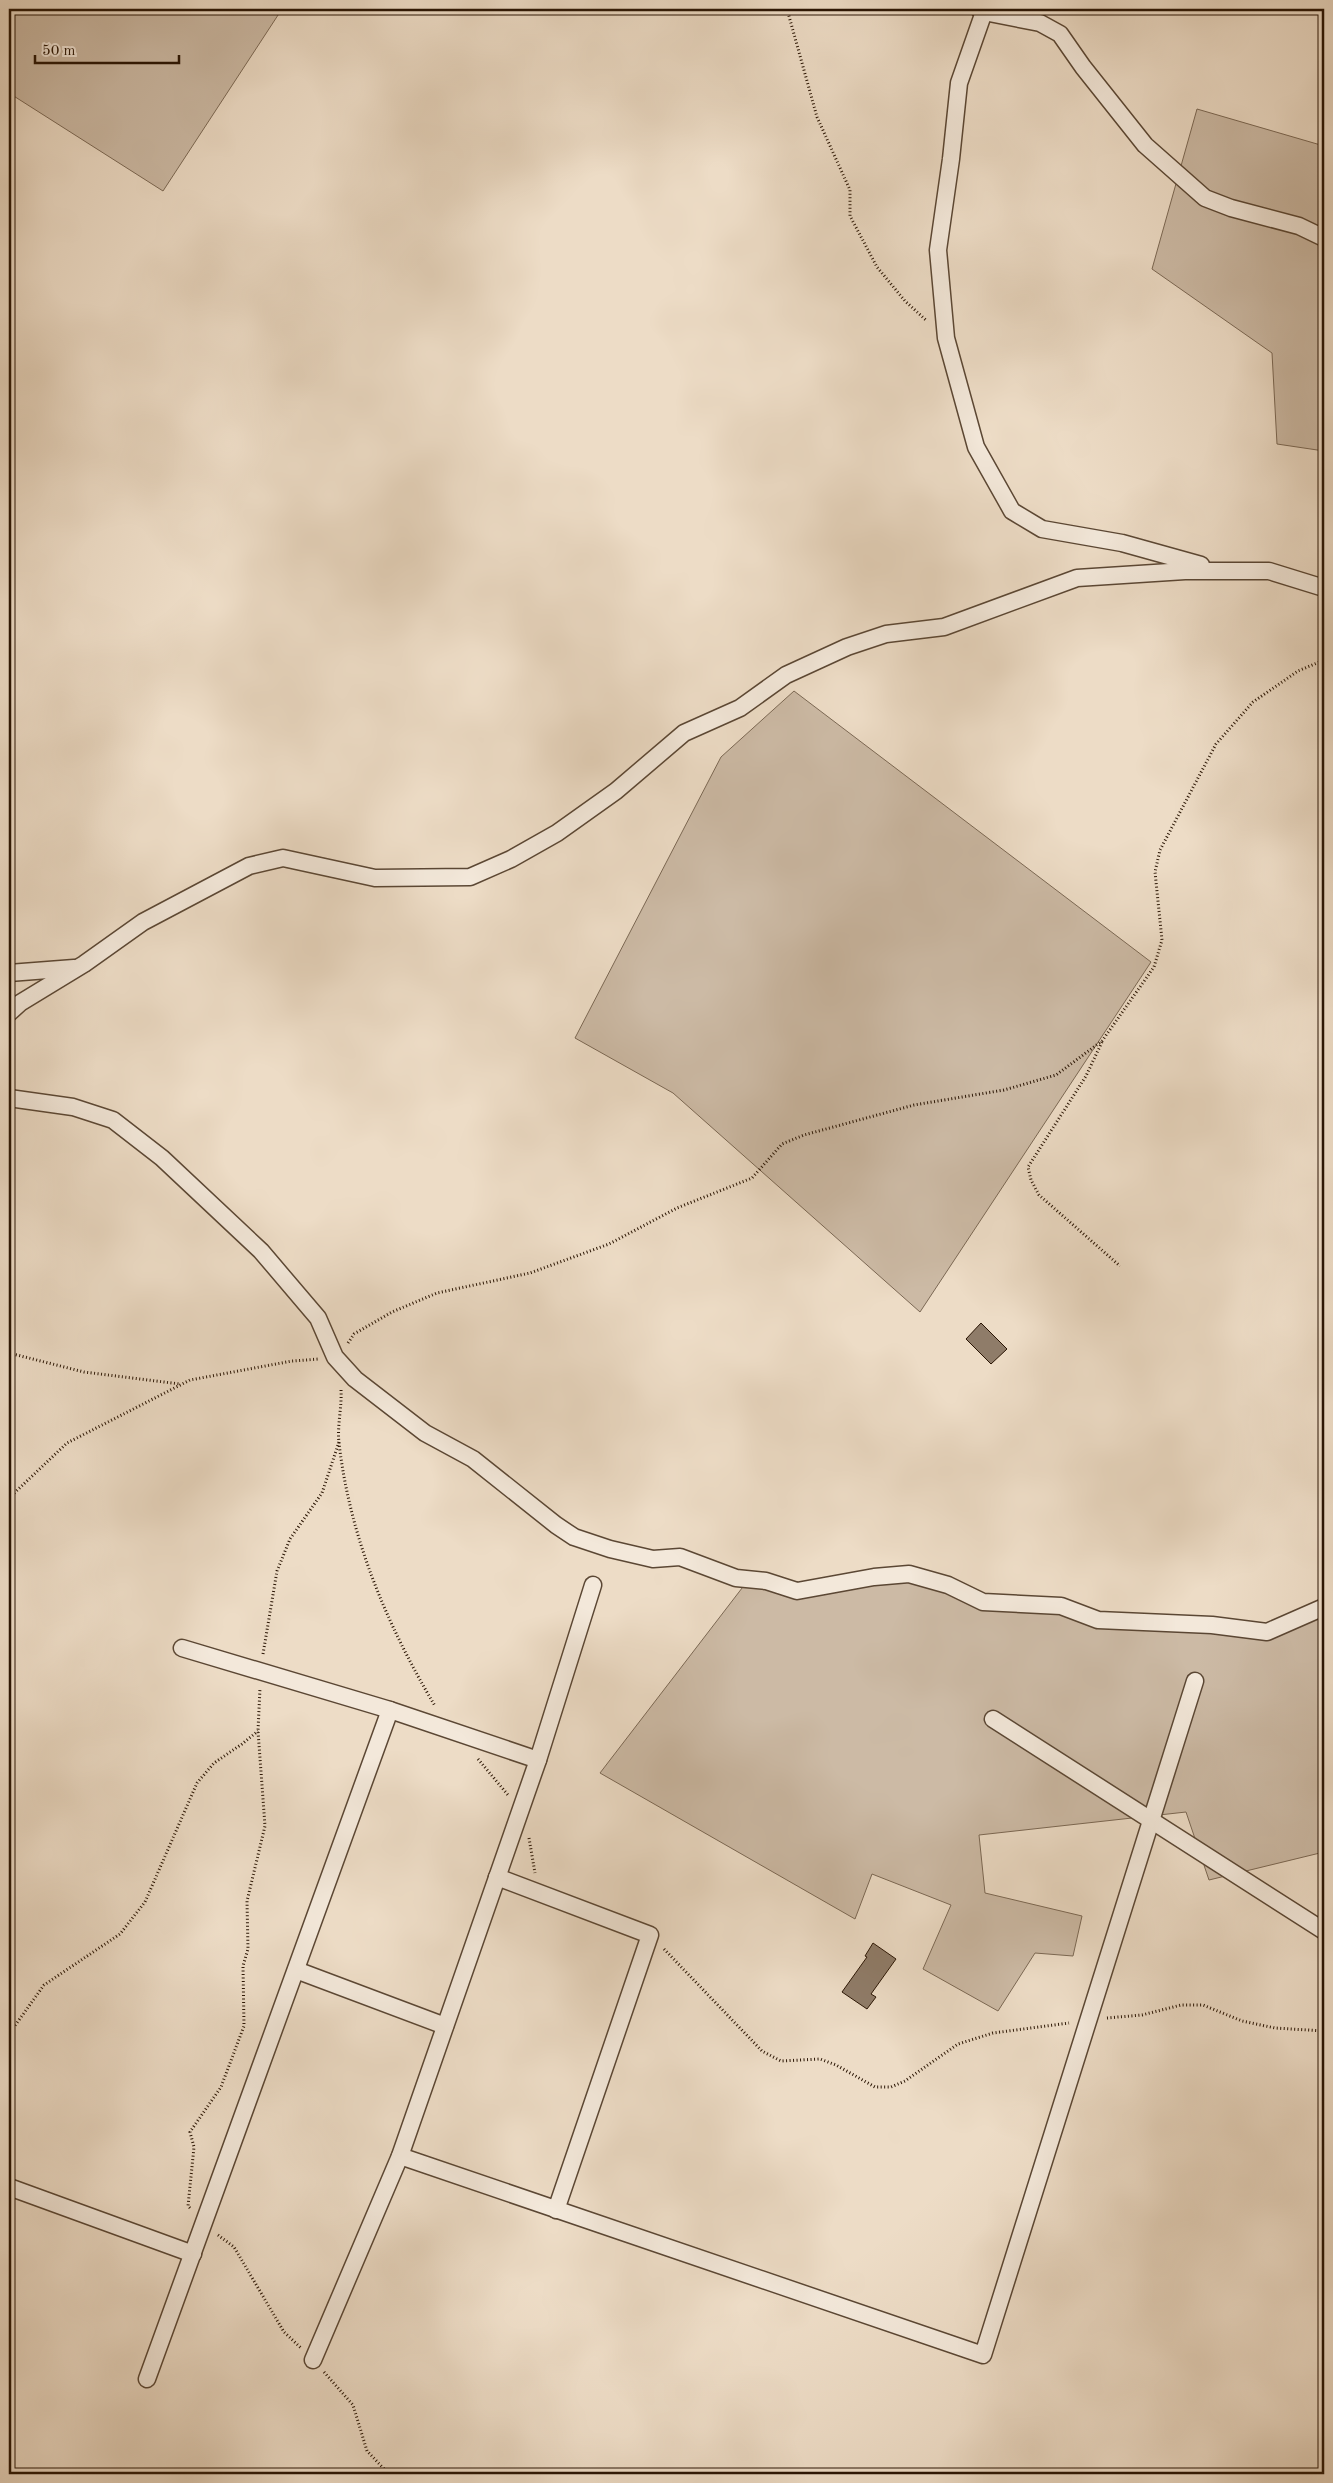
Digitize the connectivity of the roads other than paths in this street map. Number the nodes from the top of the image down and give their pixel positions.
1 (983, 10) edge
2 (1324, 238) edge
3 (1221, 571) junction
4 (1324, 588) edge
5 (79, 968) junction
6 (9, 973) edge
7 (9, 1013) edge
8 (9, 1098) edge
9 (594, 1585) dead end
10 (1324, 1607) edge
11 (182, 1648) dead end
12 (1195, 1681) dead end
13 (390, 1710) junction
14 (993, 1719) dead end
15 (538, 1760) junction
16 (1151, 1820) junction
17 (497, 1877) junction
18 (1324, 1931) edge
19 (296, 1970) junction
20 (445, 2026) junction
21 (400, 2156) junction
22 (9, 2186) edge
23 (556, 2210) junction
24 (193, 2254) junction
25 (313, 2360) road end
26 (147, 2379) dead end

1 - 2 street
1 - 3 street
3 - 4 street
3 - 5 street
5 - 6 street
5 - 7 street
8 - 10 street
9 - 15 street
11 - 13 street
12 - 16 street
13 - 15 street
13 - 19 street
14 - 16 street
15 - 17 street
16 - 18 street
16 - 23 street
17 - 20 street
17 - 23 street
19 - 20 street
19 - 24 street
20 - 21 street
21 - 23 street
21 - 25 street
22 - 24 street
24 - 26 street

